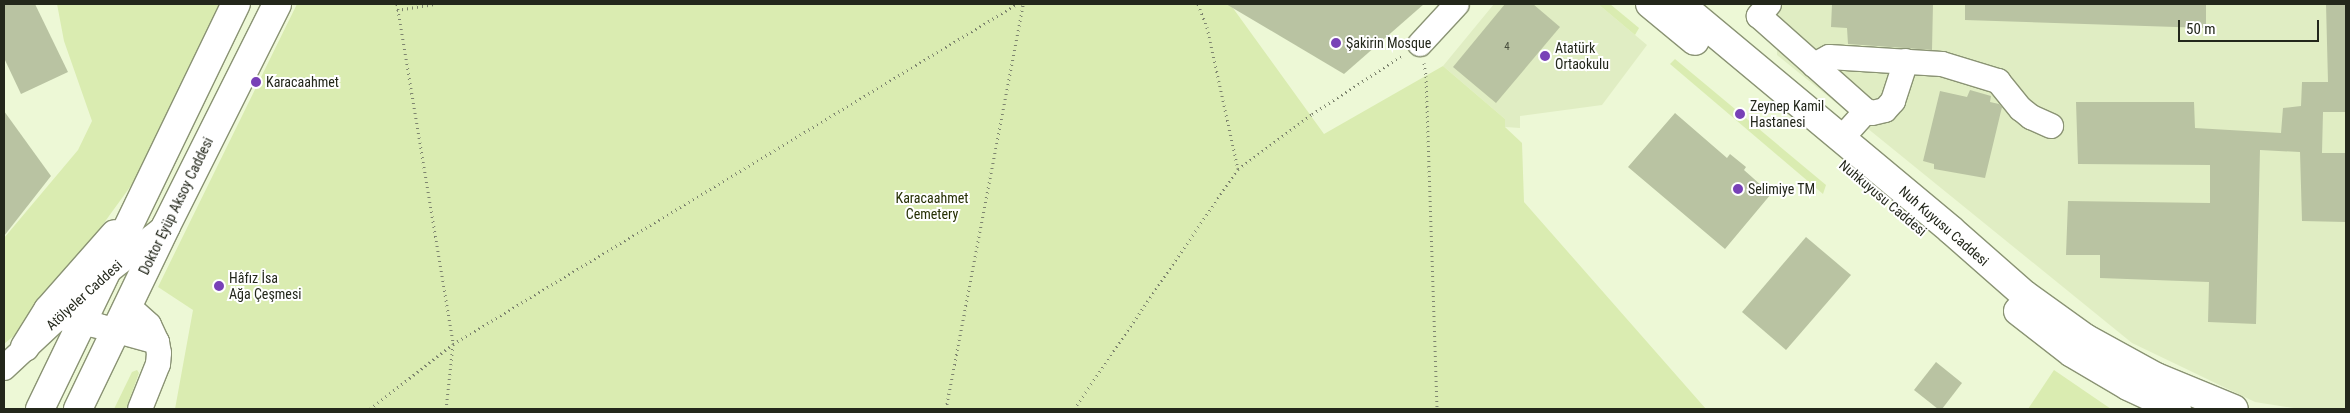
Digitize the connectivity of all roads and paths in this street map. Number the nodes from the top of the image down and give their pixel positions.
1 (236, 4) edge
2 (277, 4) edge
3 (397, 4) edge
4 (435, 4) edge
5 (1017, 4) edge
6 (1022, 4) edge
7 (1198, 4) edge
8 (1457, 4) edge
9 (1650, 4) edge
10 (1680, 4) edge
11 (1769, 4) edge
12 (398, 10) junction
13 (1420, 44) junction
14 (1906, 61) junction
15 (1814, 65) junction
16 (1866, 112) junction
17 (2051, 126) dead end
18 (1842, 139) junction
19 (1238, 169) junction
20 (137, 209) junction
21 (166, 226) junction
22 (106, 273) junction
23 (128, 306) junction
24 (70, 320) junction
25 (116, 331) junction
26 (157, 342) junction
27 (453, 344) junction
28 (25, 348) junction
29 (4, 368) edge
30 (40, 409) edge
31 (78, 409) edge
32 (140, 409) edge
33 (370, 409) edge
34 (446, 409) edge
35 (946, 409) edge
36 (1074, 409) edge
37 (1437, 409) edge
38 (2177, 409) edge
39 (2234, 409) edge

1 - 20 main road
2 - 21 main road, Doktor Eyüp Aksoy Caddesi
3 - 12 path
4 - 12 path
5 - 27 path
6 - 35 path
7 - 19 path
8 - 13 street
9 - 38 main road, Nuhkuyusu Caddesi
10 - 18 main road, Nuh Kuyusu Caddesi
11 - 15 street
12 - 27 path
13 - 19 path
13 - 37 path
14 - 15 street
14 - 16 street
14 - 17 street
15 - 16 street
16 - 18 street
18 - 39 main road, Nuh Kuyusu Caddesi
19 - 36 path
20 - 22 main road
20 - 28 main road
21 - 22 street, Atölyeler Caddesi
21 - 23 main road, Doktor Eyüp Aksoy Caddesi
22 - 24 main road
23 - 25 main road, Doktor Eyüp Aksoy Caddesi
23 - 26 street
24 - 25 street
24 - 28 street, Atölyeler Caddesi
24 - 30 main road
25 - 26 street
25 - 31 main road, Doktor Eyüp Aksoy Caddesi
26 - 32 street
27 - 33 path
27 - 34 path
28 - 29 street, Atölyeler Caddesi

